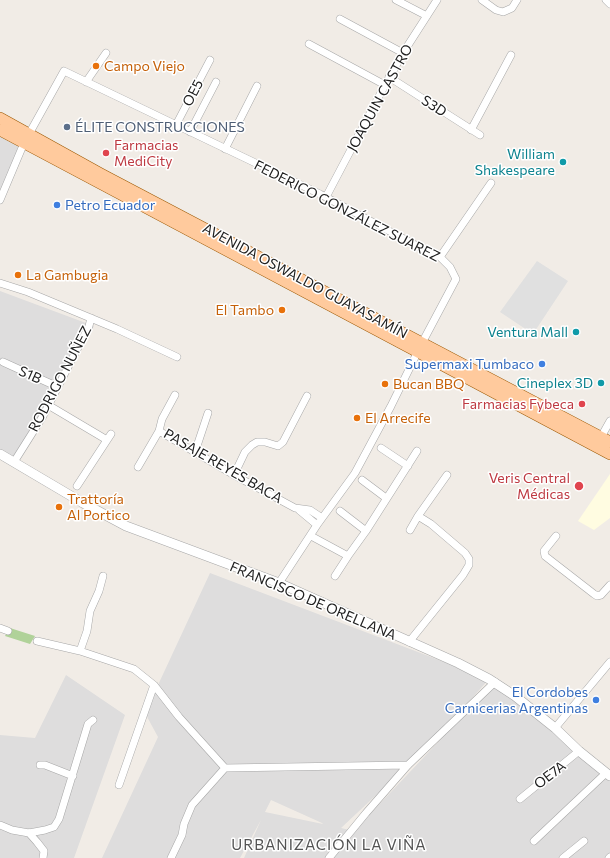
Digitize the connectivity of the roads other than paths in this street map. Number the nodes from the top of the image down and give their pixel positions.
1 (396, 0) edge
2 (437, 0) edge
3 (482, 0) edge
4 (517, 0) edge
5 (606, 0) edge
6 (610, 4) edge
7 (427, 16) junction
8 (340, 19) dead end
9 (309, 44) dead end
10 (403, 53) junction
11 (106, 54) dead end
12 (511, 55) dead end
13 (210, 60) dead end
14 (389, 77) junction
15 (86, 82) junction
16 (216, 82) dead end
17 (385, 85) junction
18 (257, 86) dead end
19 (0, 118) edge
20 (176, 125) junction
21 (0, 130) edge
22 (471, 130) junction
23 (190, 132) junction
24 (480, 135) dead end
25 (26, 138) junction
26 (225, 149) junction
27 (491, 183) dead end
28 (326, 197) junction
29 (0, 200) edge
30 (440, 257) junction
31 (0, 283) edge
32 (91, 318) junction
33 (420, 347) junction
34 (177, 357) dead end
35 (3, 362) dead end
36 (58, 387) junction
37 (175, 395) dead end
38 (307, 396) dead end
39 (48, 405) junction
40 (208, 413) dead end
41 (610, 421) edge
42 (159, 431) junction
43 (605, 440) edge
44 (381, 448) dead end
45 (417, 451) dead end
46 (195, 452) junction
47 (0, 454) edge
48 (610, 454) edge
49 (14, 462) junction
50 (408, 466) junction
51 (138, 467) dead end
52 (234, 475) junction
53 (447, 475) dead end
54 (362, 480) dead end
55 (77, 486) dead end
56 (386, 498) junction
57 (299, 510) junction
58 (340, 511) dead end
59 (418, 516) junction
60 (322, 518) junction
61 (317, 525) junction
62 (410, 530) dead end
63 (366, 531) junction
64 (311, 536) junction
65 (556, 536) dead end
66 (348, 556) junction
67 (103, 576) dead end
68 (335, 576) dead end
69 (279, 583) junction
70 (609, 588) edge
71 (0, 628) edge
72 (8, 631) dead end
73 (37, 641) dead end
74 (409, 642) junction
75 (80, 651) junction
76 (610, 662) edge
77 (495, 682) junction
78 (154, 685) junction
79 (93, 720) dead end
80 (555, 728) junction
81 (579, 751) junction
82 (40, 765) dead end
83 (408, 765) junction
84 (225, 768) junction
85 (608, 774) edge
86 (73, 776) junction
87 (120, 784) dead end
88 (520, 799) dead end
89 (0, 825) edge
90 (29, 833) junction
91 (534, 841) dead end
92 (584, 841) dead end
93 (568, 857) edge
94 (43, 858) edge
95 (171, 858) edge
96 (329, 858) edge

1 - 7 street
2 - 7 street, JOAQUIN CASTRO
3 - 4 street
5 - 6 street
7 - 10 street, JOAQUIN CASTRO
8 - 10 street
9 - 17 street
10 - 14 street, JOAQUIN CASTRO
11 - 15 street
12 - 22 street
13 - 20 street, OE5
14 - 17 street, JOAQUIN CASTRO
14 - 22 street, S3D
15 - 20 street, FEDERICO GONZÁLEZ SUAREZ
15 - 25 street, FEDERICO GONZÁLEZ SUAREZ
16 - 23 street
17 - 28 street, JOAQUIN CASTRO
18 - 26 street
19 - 25 main road, AVENIDA OSWALDO GUAYASAMÍN
20 - 23 street, FEDERICO GONZÁLEZ SUAREZ
21 - 25 main road, AVENIDA OSWALDO GUAYASAMÍN
22 - 24 street, S3D
23 - 26 street, FEDERICO GONZÁLEZ SUAREZ
25 - 29 street
25 - 33 main road, AVENIDA OSWALDO GUAYASAMÍN
26 - 28 street, FEDERICO GONZÁLEZ SUAREZ
27 - 30 street
28 - 30 street, FEDERICO GONZÁLEZ SUAREZ
30 - 33 street, FEDERICO GONZÁLEZ SUAREZ
31 - 32 street, RODRIGO NUÑEZ
32 - 34 street
32 - 36 street, RODRIGO NUÑEZ
33 - 43 main road, AVENIDA OSWALDO GUAYASAMÍN
33 - 48 main road, AVENIDA OSWALDO GUAYASAMÍN
33 - 60 street, FEDERICO GONZÁLEZ SUAREZ
35 - 36 street, S1B
36 - 39 street, RODRIGO NUÑEZ
37 - 42 street, PASAJE REYES BACA
38 - 52 street
39 - 49 street, RODRIGO NUÑEZ
39 - 55 street
40 - 46 street
41 - 43 street
42 - 46 street, PASAJE REYES BACA
42 - 51 street
44 - 50 street
45 - 50 street
46 - 52 street, PASAJE REYES BACA
47 - 49 street, FRANCISCO DE ORELLANA
49 - 69 street, FRANCISCO DE ORELLANA
50 - 56 street
52 - 57 street, PASAJE REYES BACA
53 - 59 street
54 - 56 street
56 - 63 street
57 - 60 street, PASAJE REYES BACA
57 - 61 street, PASAJE REYES BACA
58 - 63 street
59 - 62 street
59 - 74 street
60 - 61 street, FEDERICO GONZÁLEZ SUAREZ
61 - 64 street, FEDERICO GONZÁLEZ SUAREZ
63 - 66 street
64 - 66 street
64 - 69 street, FEDERICO GONZÁLEZ SUAREZ
65 - 70 street
66 - 68 street
67 - 75 street
69 - 74 street, FRANCISCO DE ORELLANA
71 - 72 street
73 - 75 street
74 - 77 street, FRANCISCO DE ORELLANA
75 - 78 street
76 - 80 street
77 - 80 street, FRANCISCO DE ORELLANA
77 - 83 street
78 - 84 street
78 - 87 street
79 - 86 street
80 - 81 street, FRANCISCO DE ORELLANA
81 - 85 street, FRANCISCO DE ORELLANA
81 - 88 street, OE7A
82 - 86 street
83 - 84 street
83 - 96 street
84 - 95 street
85 - 91 street
86 - 90 street
89 - 90 street
90 - 94 street
92 - 93 street

